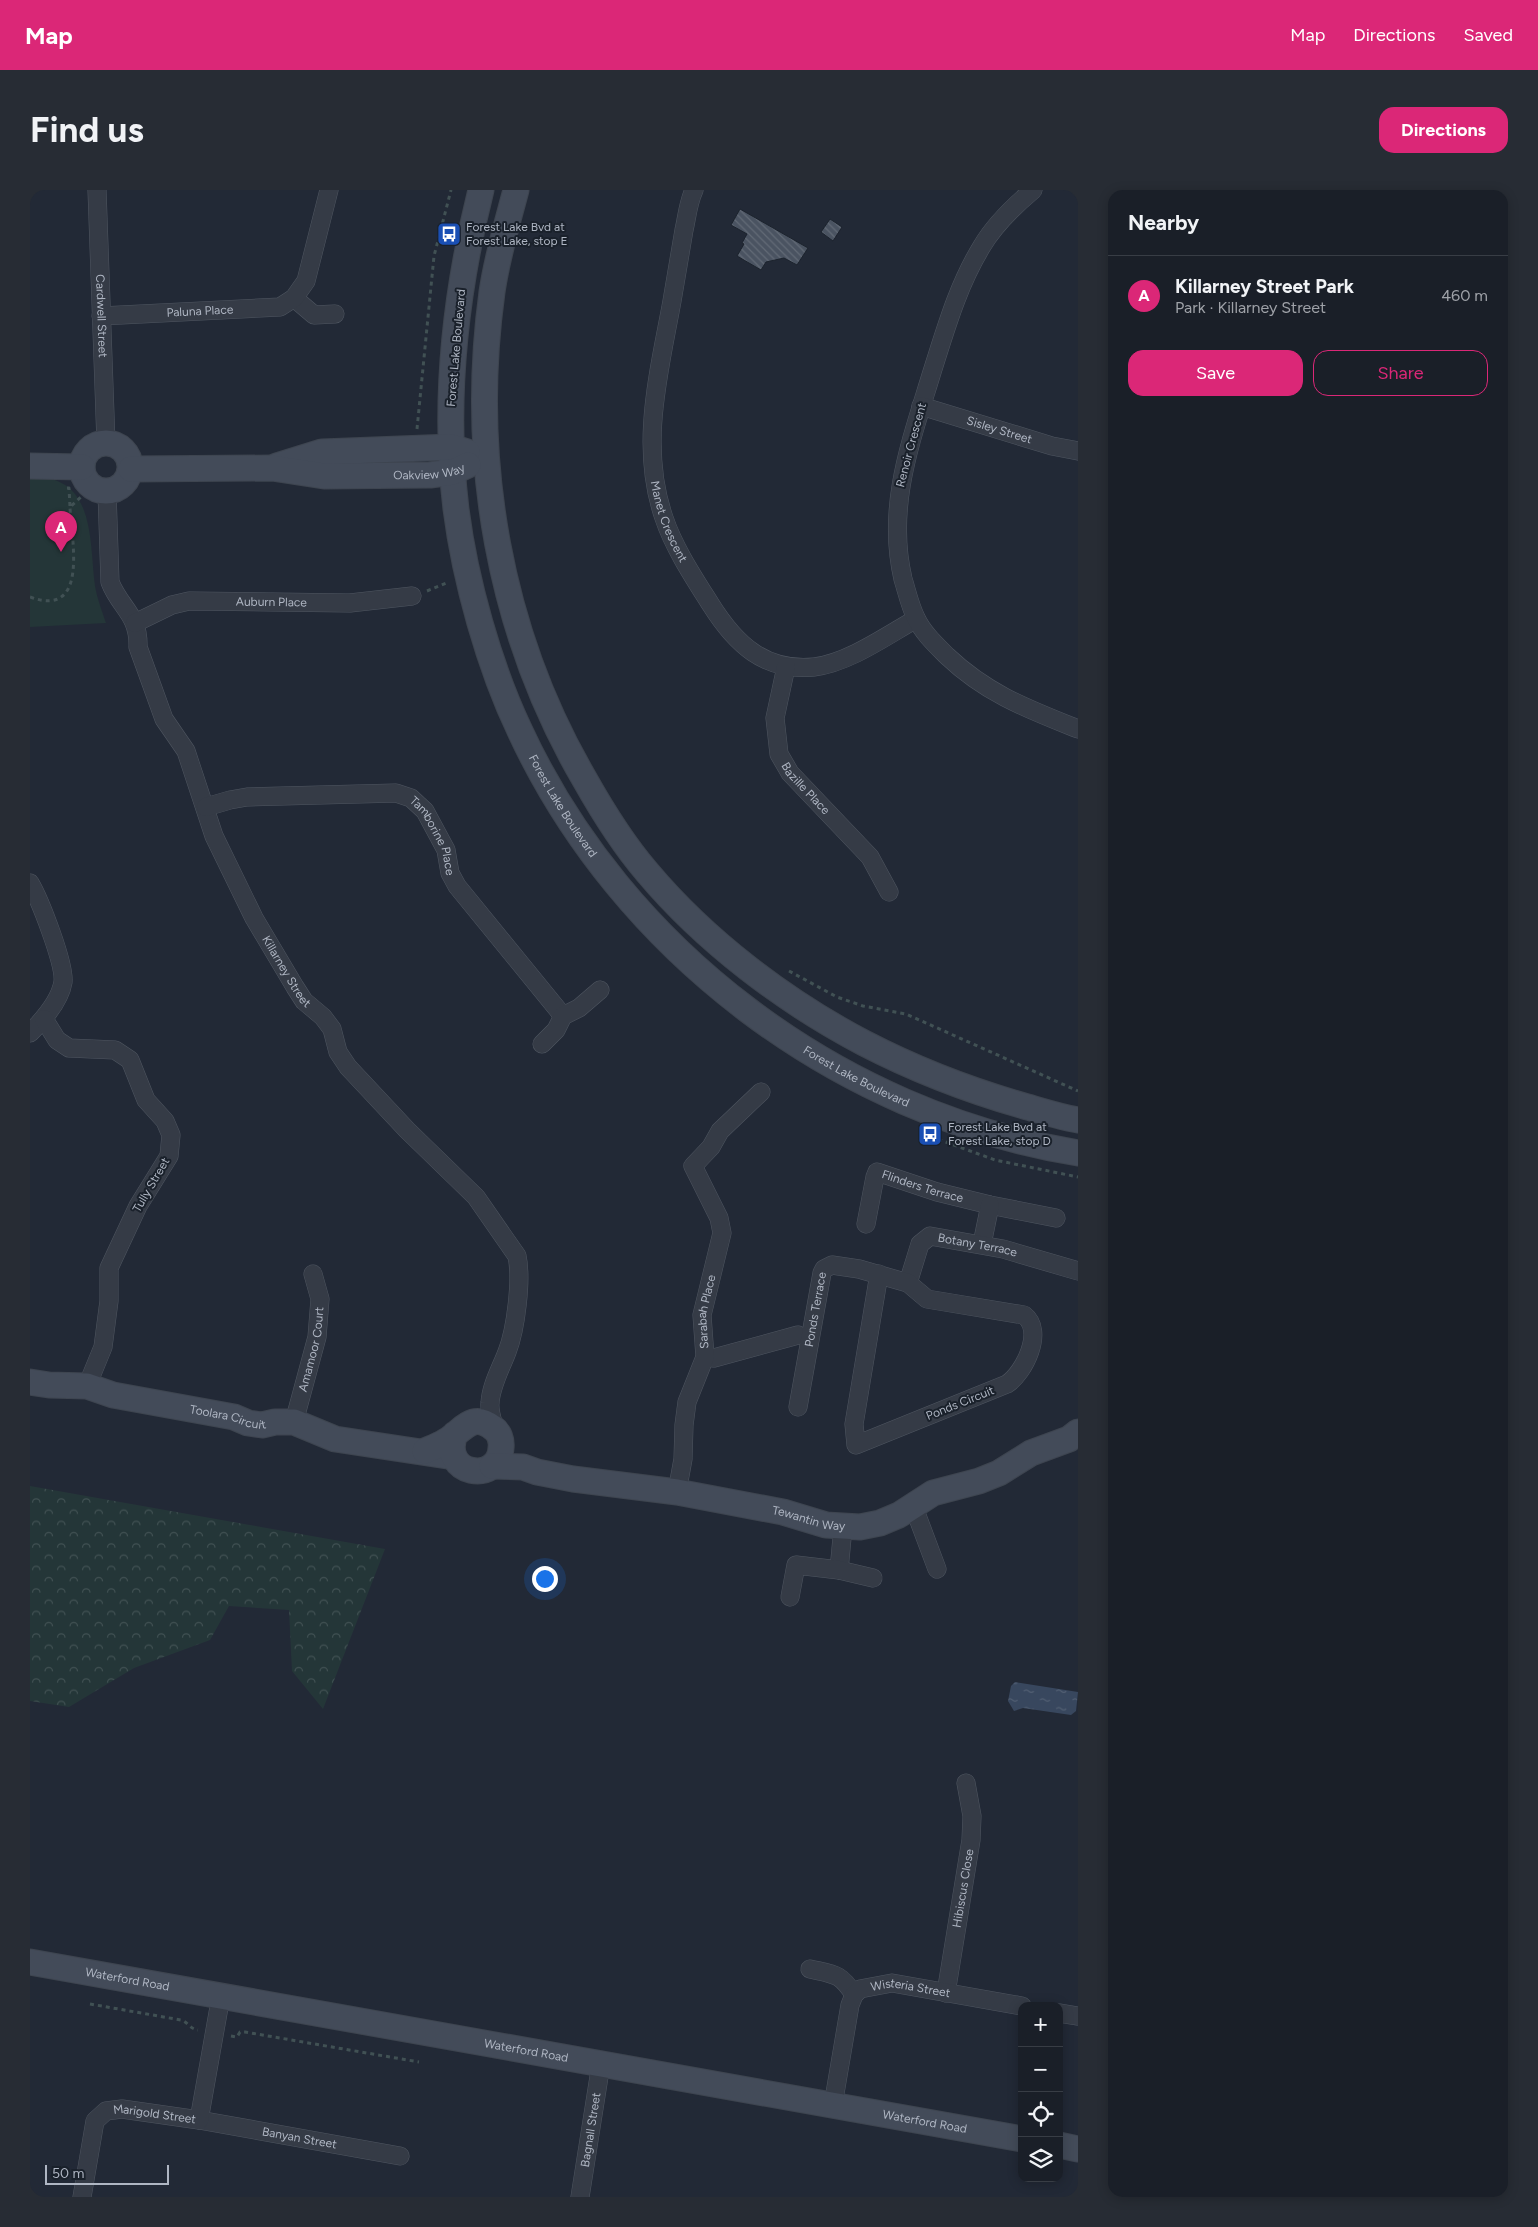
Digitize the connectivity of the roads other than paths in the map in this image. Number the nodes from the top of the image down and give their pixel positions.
1 (97, 190) edge
2 (329, 190) edge
3 (481, 190) edge
4 (516, 190) edge
5 (694, 190) edge
6 (1033, 190) edge
7 (294, 298) junction
8 (336, 314) dead end
9 (101, 316) junction
10 (922, 406) junction
11 (106, 443) junction
12 (452, 447) junction
13 (1078, 451) edge
14 (486, 458) junction
15 (30, 466) edge
16 (272, 468) junction
17 (131, 469) junction
18 (453, 472) junction
19 (93, 482) junction
20 (412, 596) road end
21 (916, 619) junction
22 (135, 623) junction
23 (786, 667) junction
24 (1078, 729) edge
25 (206, 807) junction
26 (30, 884) edge
27 (889, 892) dead end
28 (600, 990) dead end
29 (563, 1016) junction
30 (44, 1019) junction
31 (30, 1033) edge
32 (542, 1044) dead end
33 (761, 1092) dead end
34 (1078, 1120) edge
35 (1078, 1153) edge
36 (990, 1205) junction
37 (1056, 1218) dead end
38 (866, 1224) dead end
39 (982, 1244) junction
40 (1078, 1271) edge
41 (313, 1274) dead end
42 (879, 1274) junction
43 (908, 1283) junction
44 (798, 1335) dead end
45 (705, 1357) junction
46 (30, 1382) edge
47 (88, 1386) junction
48 (490, 1403) junction
49 (798, 1408) dead end
50 (294, 1422) junction
51 (1078, 1432) edge
52 (460, 1438) junction
53 (496, 1447) junction
54 (677, 1492) junction
55 (913, 1505) junction
56 (843, 1527) junction
57 (936, 1569) dead end
58 (838, 1570) junction
59 (873, 1578) dead end
60 (790, 1598) dead end
61 (966, 1782) dead end
62 (30, 1962) edge
63 (810, 1969) dead end
64 (946, 1993) junction
65 (854, 1995) junction
66 (221, 1996) junction
67 (1018, 2005) edge
68 (1063, 2014) edge
69 (1078, 2016) edge
70 (601, 2064) junction
71 (833, 2105) junction
72 (199, 2120) junction
73 (1018, 2138) edge
74 (1063, 2146) edge
75 (1078, 2149) edge
76 (400, 2156) dead end
77 (82, 2197) edge
78 (580, 2197) edge

1 - 9 street, Cardwell Street
2 - 7 street
3 - 12 street, Forest Lake Boulevard
4 - 14 street
5 - 23 street, Manet Crescent
6 - 10 street, Renoir Crescent
7 - 8 street
7 - 9 street, Paluna Place
9 - 11 street, Cardwell Street
10 - 13 street, Sisley Street
10 - 21 street, Renoir Crescent
11 - 17 street
11 - 19 street
12 - 14 street, Oakview Way
12 - 16 street, Oakview Way
12 - 18 street, Forest Lake Boulevard
14 - 18 street, Oakview Way
14 - 34 street
15 - 19 street
16 - 17 street, Oakview Way
16 - 18 street, Oakview Way
17 - 19 street
18 - 35 street, Forest Lake Boulevard
19 - 22 street, Killarney Street
20 - 22 street, Auburn Place
21 - 23 street, Manet Crescent
21 - 24 street, Renoir Crescent
22 - 25 street, Killarney Street
23 - 27 street, Bazille Place
25 - 29 street, Tamborine Place
25 - 48 street, Killarney Street
26 - 30 street
28 - 29 street
29 - 32 street
30 - 31 street
30 - 47 street, Tully Street
33 - 45 street, Sarabah Place
36 - 37 street, Flinders Terrace
36 - 38 street, Flinders Terrace
36 - 39 street
39 - 40 street, Botany Terrace
39 - 43 street, Botany Terrace
41 - 50 street, Amamoor Court
42 - 43 street, Ponds Circuit
42 - 43 street, Ponds Circuit
42 - 49 street, Ponds Terrace
44 - 45 street
45 - 54 street, Sarabah Place
46 - 47 street, Toolara Circuit
47 - 50 street, Toolara Circuit
48 - 52 street, Killarney Street
48 - 53 street, Killarney Street
50 - 52 street, Toolara Circuit
51 - 55 street, Tewantin Way
52 - 53 street
52 - 53 street
53 - 54 street, Tewantin Way
54 - 56 street, Tewantin Way
55 - 56 street, Tewantin Way
55 - 57 street
56 - 58 street
58 - 59 street
58 - 60 street
61 - 64 street, Hibiscus Close
62 - 66 street, Waterford Road
63 - 65 street
64 - 65 street, Wisteria Street
64 - 67 street, Wisteria Street
65 - 71 street, Wisteria Street
66 - 70 street, Waterford Road
66 - 72 street, Marigold Street
68 - 69 street
70 - 71 street, Waterford Road
70 - 78 street, Bagnall Street
71 - 73 street, Waterford Road
72 - 76 street, Banyan Street
72 - 77 street, Marigold Street
74 - 75 street

